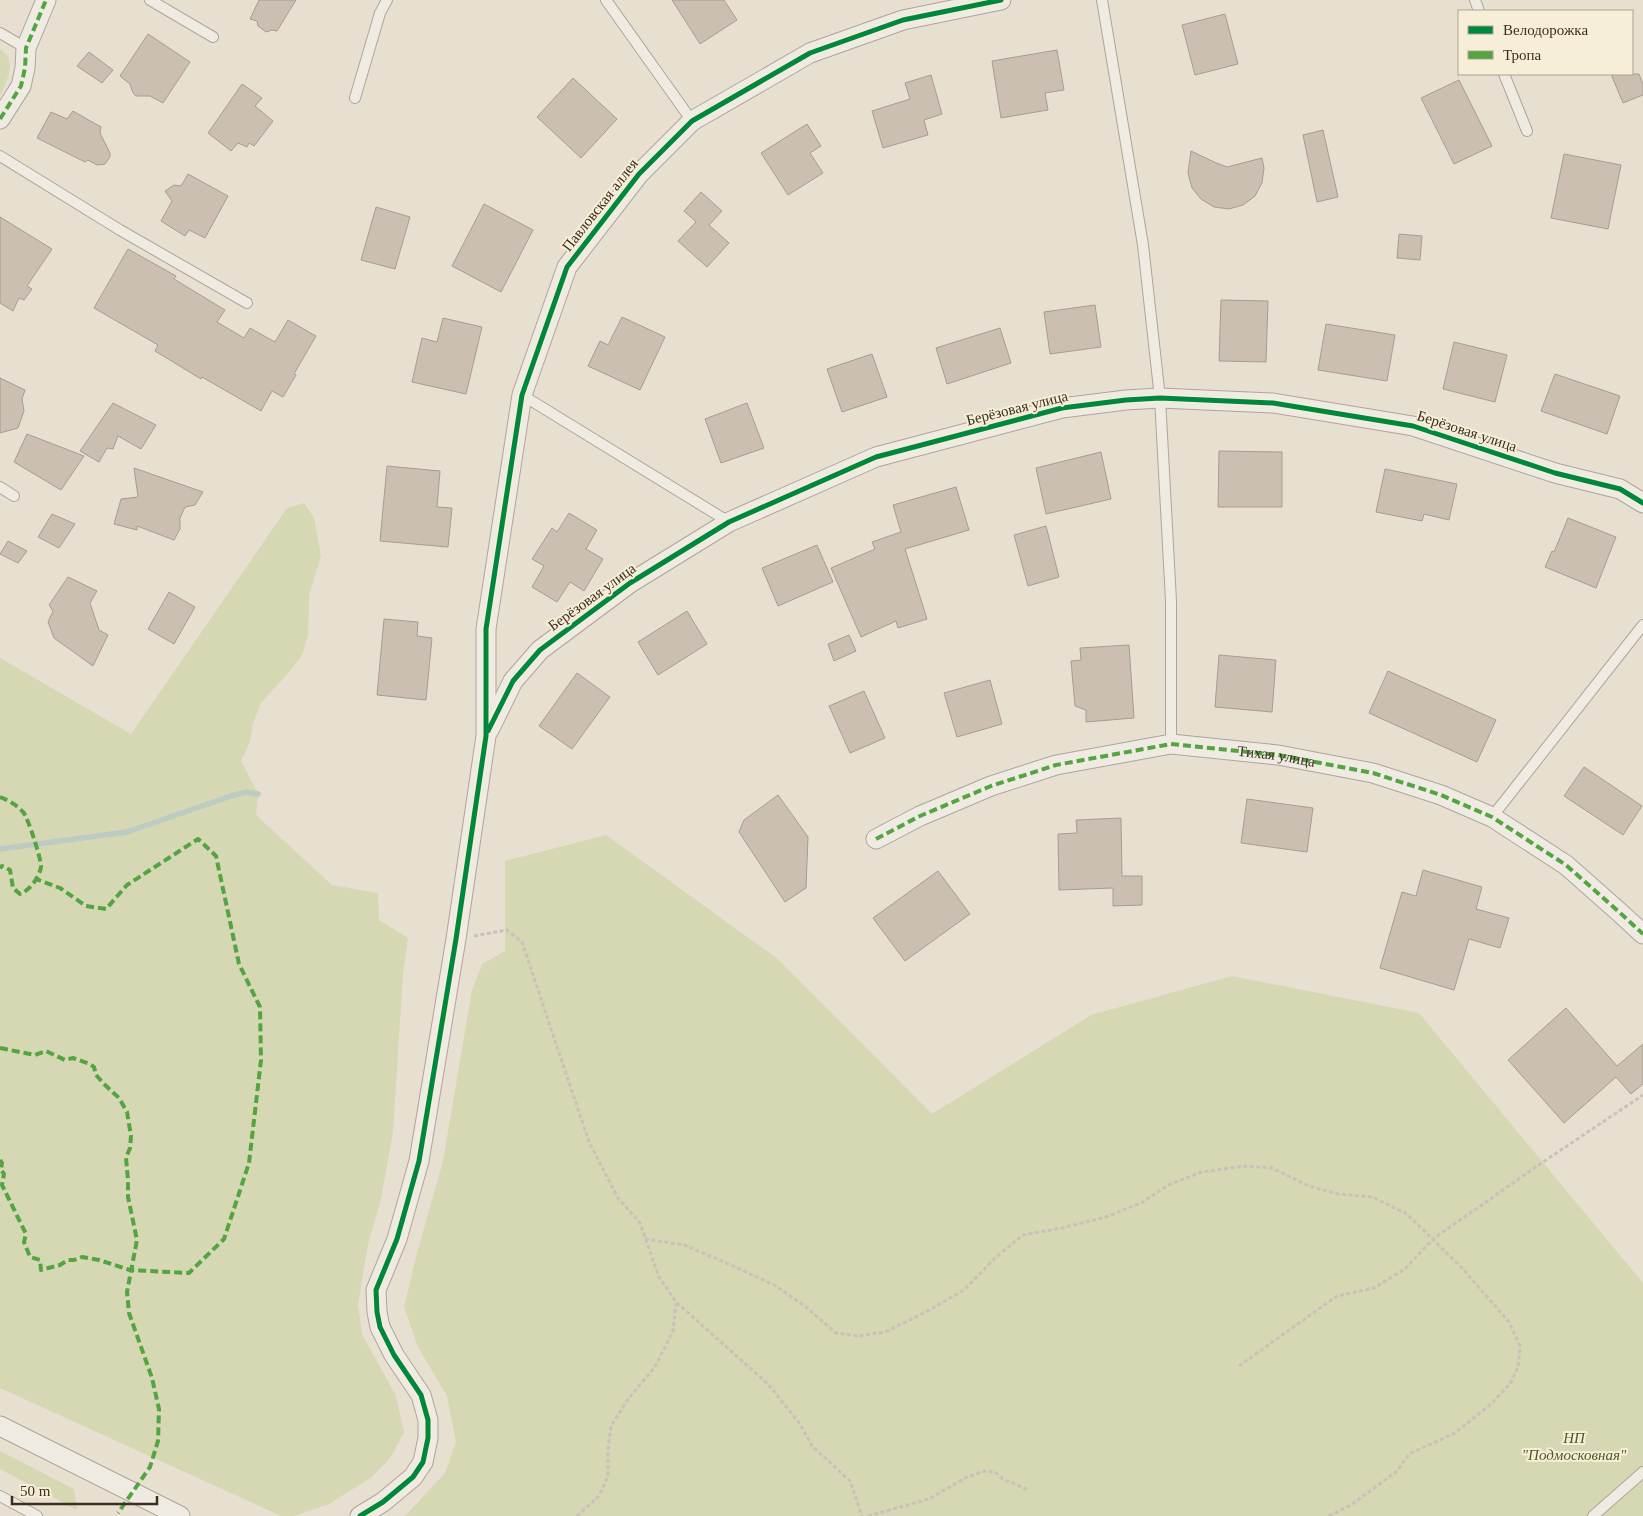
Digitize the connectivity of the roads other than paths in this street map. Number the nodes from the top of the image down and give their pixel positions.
1 (46, 0) edge
2 (150, 0) edge
3 (387, 0) edge
4 (606, 0) edge
5 (1001, 0) edge
6 (1102, 0) edge
7 (982, 2) edge
8 (0, 33) edge
9 (213, 37) dead end
10 (26, 48) junction
11 (1504, 75) edge
12 (355, 98) dead end
13 (0, 119) edge
14 (692, 121) junction
15 (1527, 131) dead end
16 (0, 156) edge
17 (247, 303) dead end
18 (522, 395) junction
19 (1160, 398) junction
20 (0, 487) edge
21 (14, 496) dead end
22 (1643, 503) edge
23 (729, 522) junction
24 (1643, 625) edge
25 (486, 736) junction
26 (1171, 744) junction
27 (1492, 817) junction
28 (876, 838) dead end
29 (1643, 934) edge
30 (0, 1426) edge
31 (1643, 1472) edge
32 (0, 1496) edge
33 (37, 1516) edge
34 (180, 1516) edge
35 (360, 1516) edge
36 (1593, 1516) edge

1 - 10 street
2 - 9 lane
3 - 12 lane
4 - 14 lane
5 - 7 street, Павловская аллея
6 - 19 lane
7 - 14 street, Павловская аллея
8 - 10 lane
10 - 13 street
11 - 15 lane
14 - 18 street, Павловская аллея
16 - 17 lane
18 - 23 lane
18 - 25 street, Павловская аллея
19 - 22 street, Берёзовая улица
19 - 23 street, Берёзовая улица
19 - 26 lane
20 - 21 lane
23 - 25 street, Берёзовая улица
24 - 27 lane
25 - 35 street
26 - 27 street, Тихая улица
26 - 28 street, Тихая улица
27 - 29 street, Тихая улица
30 - 34 street
31 - 36 lane
32 - 33 lane

